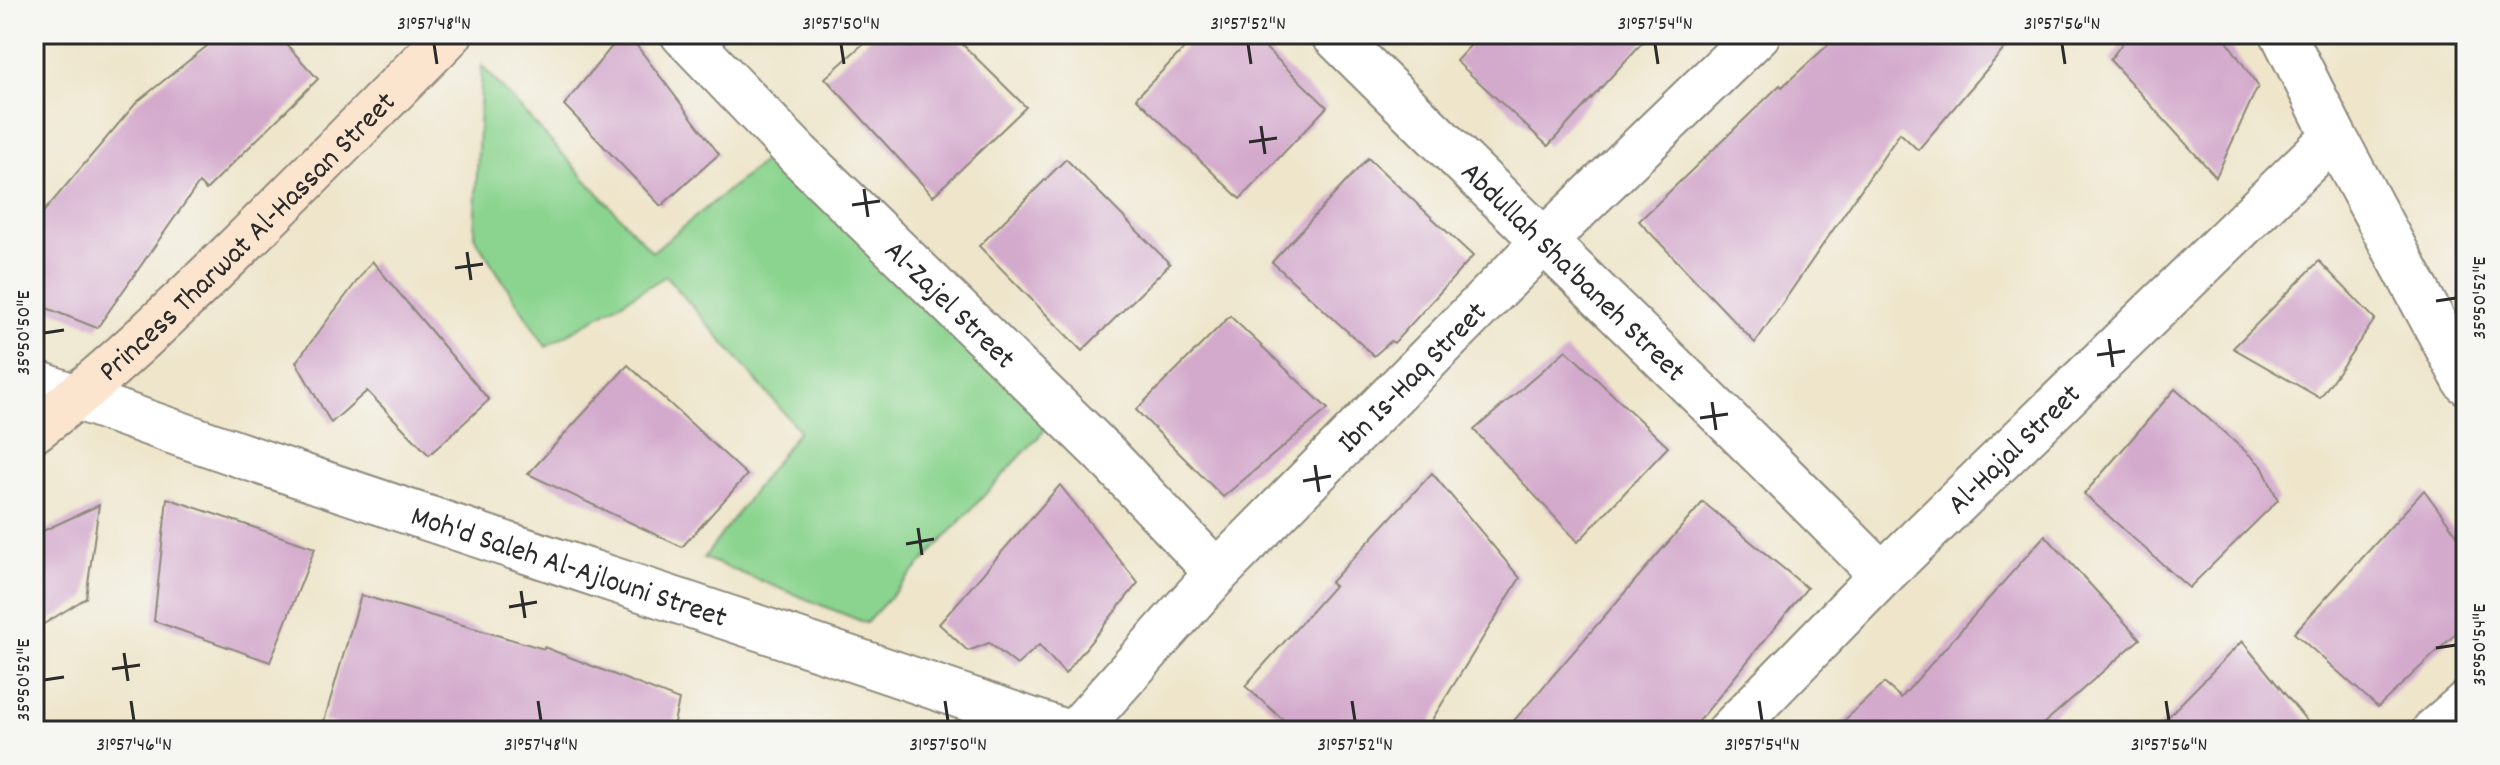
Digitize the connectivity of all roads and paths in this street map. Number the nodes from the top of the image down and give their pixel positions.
1 (450, 34) edge
2 (683, 34) edge
3 (1333, 34) edge
4 (1758, 34) edge
5 (2283, 34) edge
6 (2334, 136) junction
7 (1543, 242) junction
8 (34, 382) edge
9 (2466, 382) edge
10 (77, 397) junction
11 (34, 430) edge
12 (1217, 573) junction
13 (1882, 575) junction
14 (2466, 703) edge
15 (1062, 731) edge
16 (1076, 731) edge
17 (1730, 731) edge
18 (2434, 731) edge

1 - 10 street, Princess Tharwat Al-Hassan Street
2 - 12 street, Al-Zajel Street
3 - 7 street, Abdullah Sha'baneh Street
4 - 7 street, Ibn Is-Haq Street
5 - 6 street
6 - 9 street
6 - 13 street, Al-Hajal Street
7 - 12 street, Ibn Is-Haq Street
7 - 13 street, Abdullah Sha'baneh Street
8 - 10 street, Moh'd Saleh Al-Ajlouni Street
10 - 11 street, Princess Tharwat Al-Hassan Street
10 - 15 street, Moh'd Saleh Al-Ajlouni Street
12 - 16 street, Ibn Is-Haq Street
13 - 17 street, Al-Hajal Street
14 - 18 street

